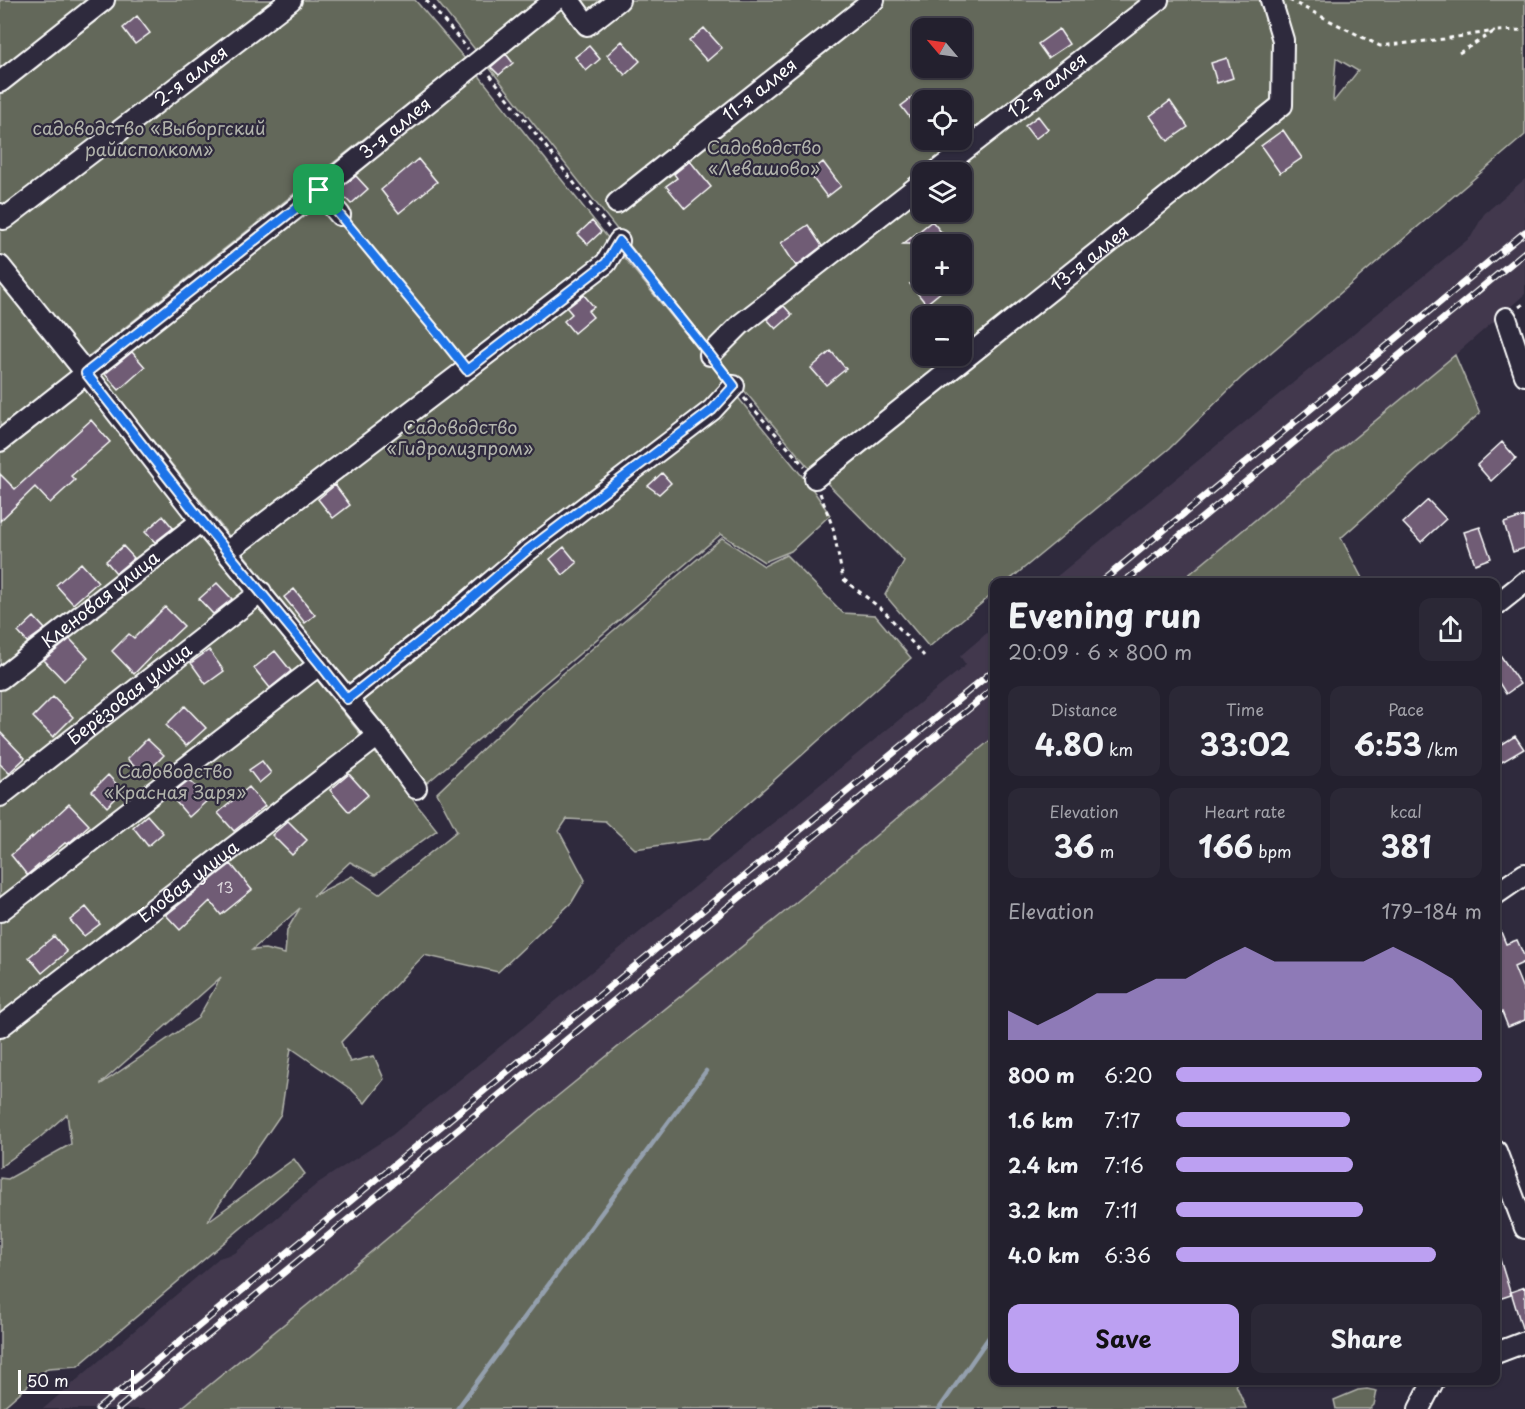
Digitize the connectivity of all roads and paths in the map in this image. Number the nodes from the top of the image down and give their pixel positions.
1 (104, 0) edge
2 (291, 0) edge
3 (426, 0) edge
4 (555, 0) edge
5 (569, 0) edge
6 (619, 0) edge
7 (874, 0) edge
8 (1158, 0) edge
9 (1271, 0) edge
10 (1289, 0) edge
11 (1525, 30) edge
12 (1495, 31) junction
13 (1459, 53) dead end
14 (480, 62) junction
15 (0, 82) edge
16 (949, 162) edge
17 (319, 190) junction
18 (912, 191) edge
19 (617, 203) dead end
20 (340, 215) joint
21 (2, 217) edge
22 (619, 241) junction
23 (0, 266) edge
24 (1506, 318) dead end
25 (710, 355) joint
26 (467, 370) junction
27 (86, 373) junction
28 (1525, 375) edge
29 (734, 386) joint
30 (0, 441) edge
31 (815, 478) junction
32 (201, 520) junction
33 (228, 551) junction
34 (1525, 582) edge
35 (261, 592) junction
36 (1500, 602) edge
37 (924, 656) dead end
38 (320, 664) junction
39 (0, 679) edge
40 (347, 699) junction
41 (378, 736) junction
42 (416, 788) dead end
43 (0, 796) edge
44 (1525, 874) edge
45 (1500, 891) edge
46 (0, 911) edge
47 (0, 1027) edge
48 (1500, 1162) edge
49 (1525, 1228) edge
50 (1525, 1342) edge
51 (1500, 1351) edge
52 (1431, 1385) edge
53 (1419, 1409) edge

1 - 15 street
2 - 21 street, 2-я аллея
3 - 14 path
4 - 14 street, 3-я аллея
5 - 6 street
7 - 19 street, 11-я аллея
8 - 16 street, 12-я аллея
9 - 31 street, 13-я аллея
10 - 12 path
11 - 12 path
12 - 13 path
14 - 17 street, 3-я аллея
14 - 22 path
17 - 20 street
17 - 27 street, 3-я аллея
18 - 25 street
20 - 26 path
22 - 25 path
22 - 26 street
23 - 27 street
24 - 28 street
26 - 33 street
27 - 30 street, 3-я аллея
27 - 32 street
29 - 31 path
29 - 40 street
31 - 37 path
32 - 33 street
32 - 39 street, Кленовая улица
33 - 35 street
34 - 36 street
35 - 38 street
35 - 43 street, Берёзовая улица
38 - 40 street
38 - 46 street
40 - 41 street
41 - 42 street
41 - 47 street, Еловая улица
44 - 45 street
48 - 49 street
50 - 51 street
52 - 53 street

